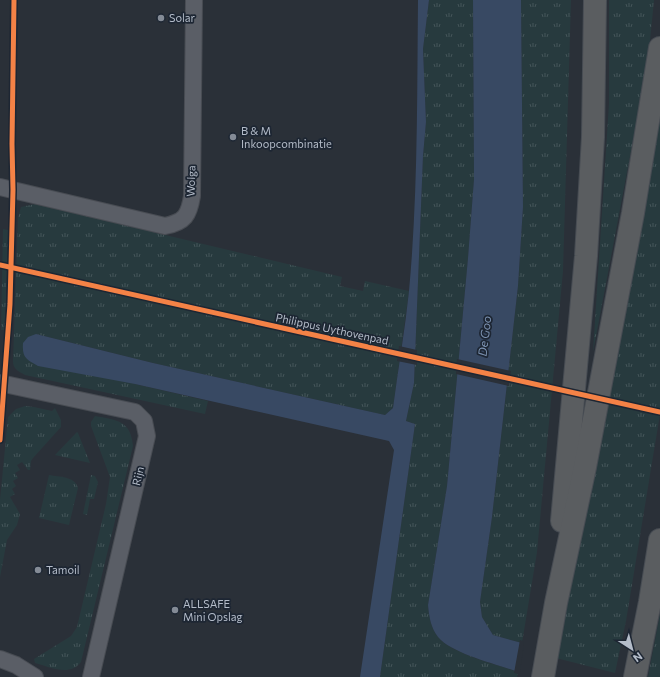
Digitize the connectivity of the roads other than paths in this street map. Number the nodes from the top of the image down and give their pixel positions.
1 (194, 0) edge
2 (595, 0) edge
3 (660, 48) edge
4 (0, 187) edge
5 (0, 383) edge
6 (660, 540) edge
7 (556, 603) junction
8 (0, 659) edge
9 (35, 677) edge
10 (91, 677) edge
11 (543, 677) edge
12 (635, 677) edge

1 - 4 street, Wolga
2 - 7 highway
3 - 7 highway
5 - 10 street, Rijn
6 - 12 highway
7 - 11 highway
8 - 9 street

